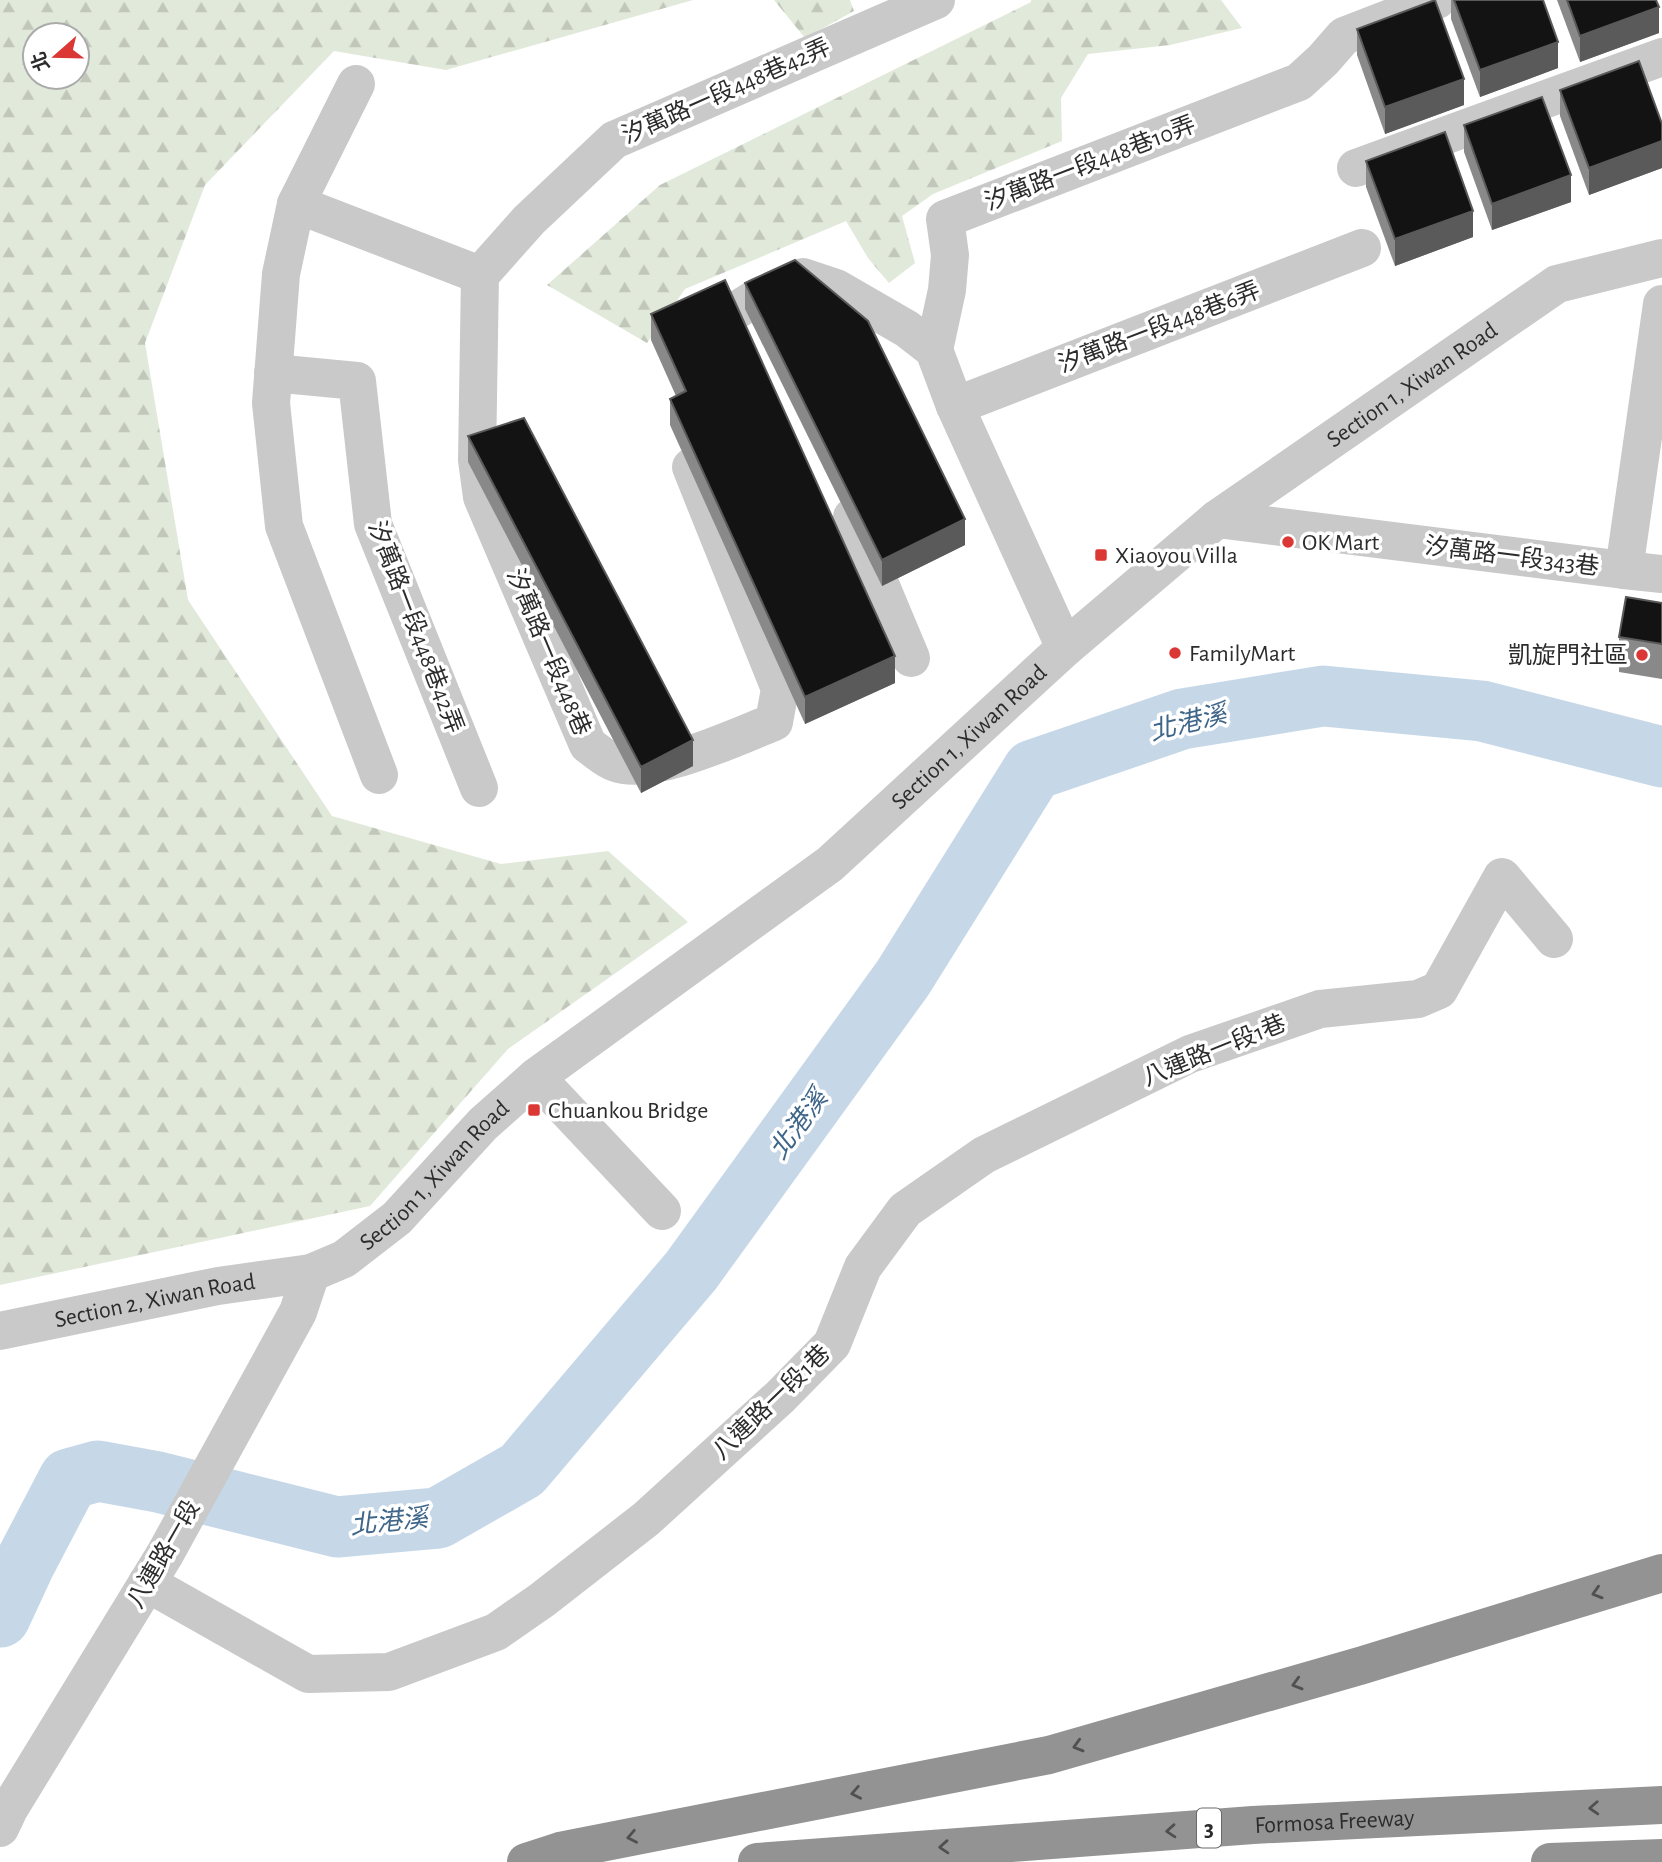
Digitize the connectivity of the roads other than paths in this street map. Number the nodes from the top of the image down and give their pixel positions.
1 (936, 0) edge
2 (1437, 0) edge
3 (1662, 57) edge
4 (356, 84) dead end
5 (1356, 168) dead end
6 (296, 204) junction
7 (1363, 248) dead end
8 (1662, 258) edge
9 (480, 275) junction
10 (758, 296) junction
11 (1662, 304) edge
12 (774, 333) edge
13 (934, 350) junction
14 (683, 370) edge
15 (272, 373) junction
16 (956, 406) junction
17 (680, 432) edge
18 (837, 483) edge
19 (1217, 519) junction
20 (1624, 570) junction
21 (1662, 574) edge
22 (1065, 648) junction
23 (911, 658) dead end
24 (379, 775) dead end
25 (480, 788) dead end
26 (1555, 939) dead end
27 (536, 1077) junction
28 (662, 1211) dead end
29 (311, 1273) junction
30 (0, 1331) edge
31 (156, 1568) junction
32 (1662, 1573) edge
33 (1662, 1805) edge
34 (0, 1828) edge
35 (1662, 1858) edge
36 (526, 1862) edge
37 (757, 1862) edge
38 (1550, 1862) edge

1 - 9 street, 汐萬路一段448巷42弄
2 - 13 street, 汐萬路一段448巷10弄
3 - 5 street
4 - 6 street
6 - 9 street
6 - 15 street
7 - 16 street, 汐萬路一段448巷6弄
8 - 19 street, Section 1, Xiwan Road
9 - 17 street, 汐萬路一段448巷
10 - 12 street
10 - 13 street
10 - 14 street
11 - 20 street, 汐萬路一段343巷
13 - 16 street
15 - 24 street
15 - 25 street, 汐萬路一段448巷42弄
16 - 22 street
18 - 23 street
19 - 20 street, 汐萬路一段343巷
19 - 22 street, Section 1, Xiwan Road
20 - 21 street
22 - 27 street, Section 1, Xiwan Road
26 - 31 street, 八連路一段1巷
27 - 28 street
27 - 29 street, Section 1, Xiwan Road
29 - 30 street, Section 2, Xiwan Road
29 - 31 street, 八連路一段
31 - 34 street, 八連路一段
32 -> 36 highway
33 -> 37 highway, Formosa Freeway / 3
35 - 38 highway

